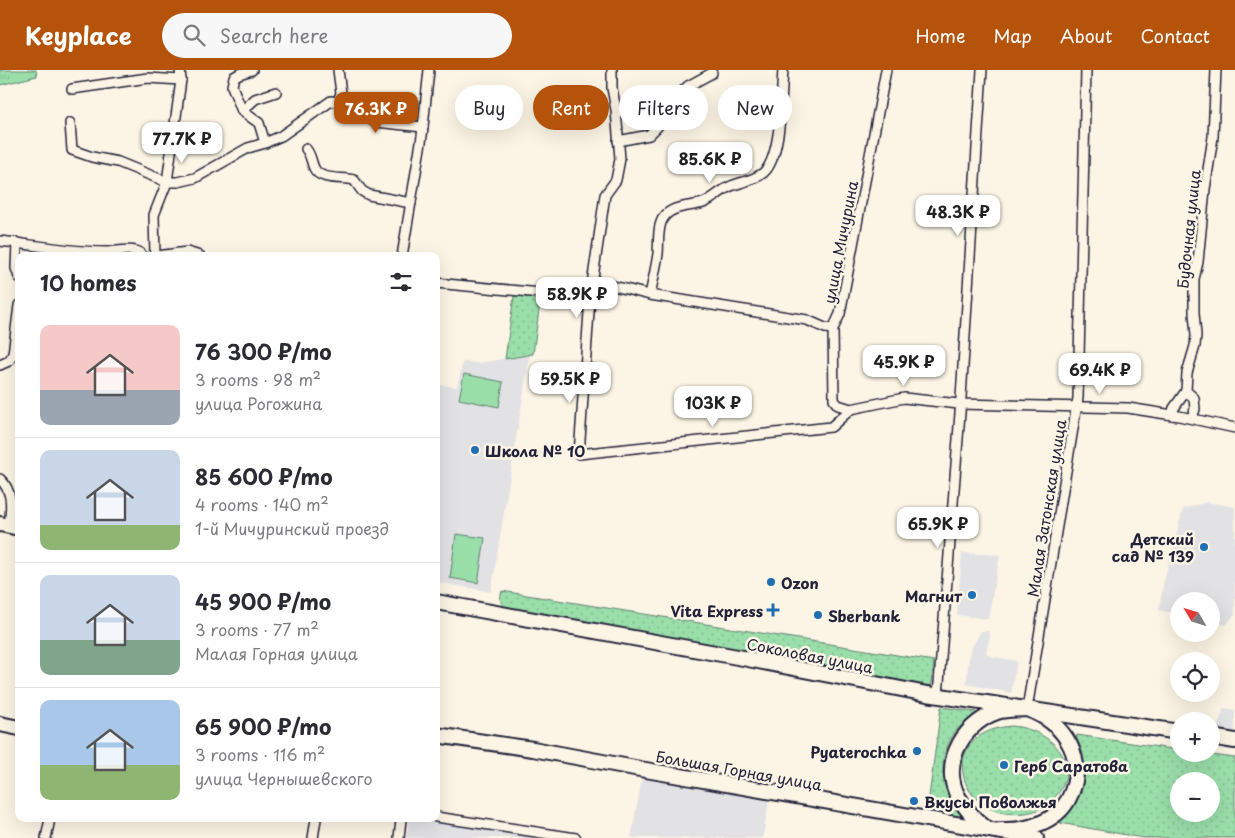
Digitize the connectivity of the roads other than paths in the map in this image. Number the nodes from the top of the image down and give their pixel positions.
1 (180, 70) edge
2 (252, 70) edge
3 (338, 70) edge
4 (429, 70) edge
5 (612, 70) edge
6 (783, 70) edge
7 (886, 70) edge
8 (982, 70) edge
9 (1086, 70) edge
10 (1216, 70) edge
11 (712, 73) dead end
12 (181, 80) junction
13 (72, 89) dead end
14 (276, 92) dead end
15 (338, 102) junction
16 (242, 111) junction
17 (70, 123) dead end
18 (423, 127) junction
19 (618, 141) junction
20 (265, 143) junction
21 (306, 150) dead end
22 (168, 182) junction
23 (411, 203) junction
24 (0, 241) edge
25 (17, 243) junction
26 (17, 252) edge
27 (104, 252) edge
28 (104, 252) edge
29 (137, 252) edge
30 (156, 252) edge
31 (403, 252) edge
32 (440, 283) edge
33 (593, 285) junction
34 (650, 295) junction
35 (833, 329) junction
36 (15, 338) edge
37 (0, 365) edge
38 (1186, 391) junction
39 (959, 404) junction
40 (1076, 407) junction
41 (851, 409) junction
42 (1172, 415) junction
43 (1192, 418) junction
44 (1235, 428) edge
45 (0, 479) edge
46 (9, 526) edge
47 (440, 603) edge
48 (938, 696) junction
49 (1027, 709) junction
50 (0, 724) edge
51 (15, 727) edge
52 (1170, 731) edge
53 (440, 736) edge
54 (1220, 738) edge
55 (1235, 741) edge
56 (440, 818) edge
57 (49, 822) edge
58 (316, 822) edge
59 (401, 822) edge
60 (990, 834) edge
61 (46, 838) edge
62 (313, 838) edge
63 (399, 838) edge
64 (576, 838) edge
65 (1036, 838) edge

1 - 12 street
2 - 16 street
3 - 15 street
4 - 18 street
5 - 19 street
6 - 34 street
7 - 35 street, улица Мичурина
8 - 39 street
9 - 40 street, Малая Затонская улица
10 - 38 street, Будочная улица
11 - 19 street
12 - 13 street
12 - 22 street
14 - 16 street
15 - 18 street
15 - 20 street
16 - 20 street
17 - 22 street
18 - 23 street
19 - 33 street
20 - 22 street
21 - 23 street
22 - 30 street
23 - 31 street
24 - 25 street
25 - 26 street
25 - 27 street
28 - 29 street
32 - 33 street
33 - 34 street
33 - 41 street
34 - 35 street
35 - 41 street, улица Мичурина
36 - 37 street
38 - 42 street, Будочная улица
38 - 43 street, Будочная улица
39 - 40 street
39 - 41 street
39 - 48 street
40 - 42 street
40 - 49 street, Малая Затонская улица
42 - 43 street
43 - 44 street
45 - 46 street
47 - 48 main road, Соколовая улица
48 - 49 main road, Соколовая улица
49 - 52 main road, Соколовая улица
49 - 60 main road
49 - 60 main road
50 - 51 main road
53 - 60 main road, Большая Горная улица
54 - 55 main road
56 - 64 street
57 - 61 street
58 - 62 street
59 - 63 street
60 - 65 main road, Большая Горная улица

